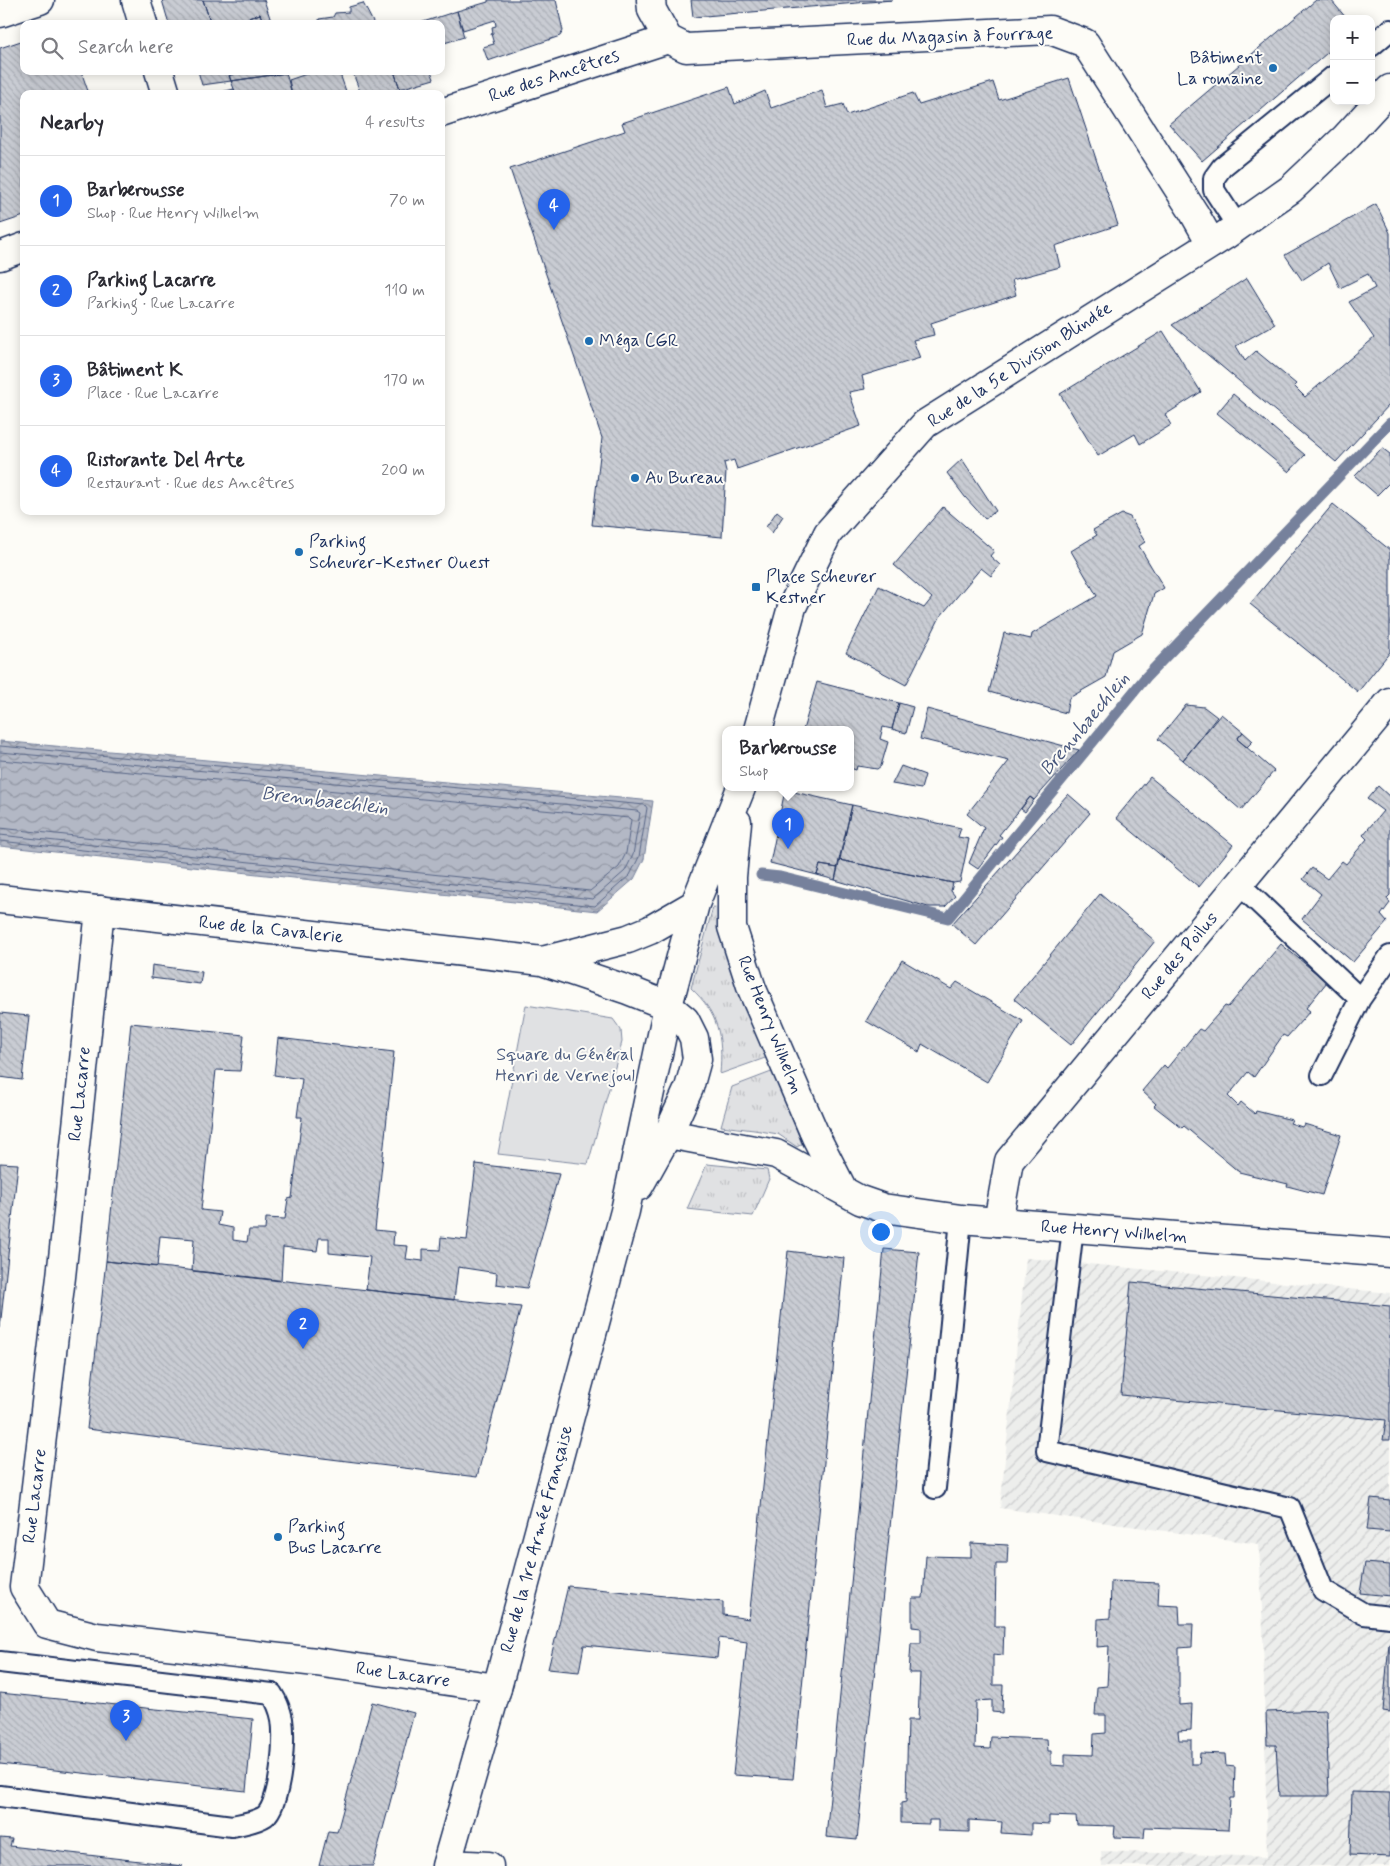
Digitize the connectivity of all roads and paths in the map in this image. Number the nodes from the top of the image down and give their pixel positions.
1 (40, 0) edge
2 (136, 0) edge
3 (651, 0) edge
4 (0, 14) edge
5 (142, 20) edge
6 (1390, 30) edge
7 (668, 40) junction
8 (1375, 43) edge
9 (160, 75) edge
10 (1330, 79) edge
11 (165, 90) edge
12 (1390, 90) edge
13 (445, 112) edge
14 (1238, 227) junction
15 (1211, 244) junction
16 (20, 248) edge
17 (0, 256) edge
18 (1390, 702) edge
19 (759, 726) edge
20 (740, 791) edge
21 (740, 791) edge
22 (1239, 884) junction
23 (0, 899) edge
24 (695, 904) junction
25 (100, 910) junction
26 (1390, 956) edge
27 (542, 961) junction
28 (1360, 999) junction
29 (668, 1006) junction
30 (1322, 1075) dead end
31 (668, 1134) junction
32 (843, 1190) junction
33 (625, 1211) junction
34 (961, 1219) junction
35 (998, 1222) junction
36 (1073, 1228) junction
37 (1390, 1253) edge
38 (935, 1488) dead end
39 (1390, 1617) edge
40 (0, 1662) edge
41 (497, 1688) junction
42 (0, 1796) edge
43 (446, 1865) edge
44 (490, 1866) edge

1 - 4 main road
2 - 5 main road
3 - 7 main road
6 - 8 lane
7 - 13 main road, Rue des Ancêtres
7 - 15 main road, Rue du Magasin à Fourrage
9 - 11 main road
10 - 14 lane
12 - 14 main road, Rue de la 5e Division Blindée
14 - 15 main road, Rue de la 5e Division Blindée
15 - 19 main road, Rue de la 5e Division Blindée
16 - 17 main road
18 - 22 main road, Rue des Poilus
20 - 24 main road
21 - 32 main road, Rue Henry Wilhelm
22 - 28 lane
22 - 35 main road, Rue des Poilus
23 - 25 main road, Rue de la Cavalerie
24 - 27 main road, Rue de la Cavalerie
24 - 29 main road
25 - 27 main road, Rue de la Cavalerie
25 - 41 main road, Rue Lacarre
26 - 28 lane
27 - 29 main road, Rue de la Cavalerie
28 - 30 lane
29 - 31 main road
29 - 33 main road
31 - 32 main road, Rue Henry Wilhelm
31 - 33 main road
32 - 34 main road, Rue Henry Wilhelm
33 - 41 main road, Rue de la 1re Armée Française
34 - 35 main road, Rue Henry Wilhelm
34 - 38 lane
35 - 36 main road, Rue Henry Wilhelm
36 - 37 main road, Rue Henry Wilhelm
36 - 39 lane
40 - 42 lane
41 - 43 main road, Rue de la 1re Armée Française
43 - 44 main road

